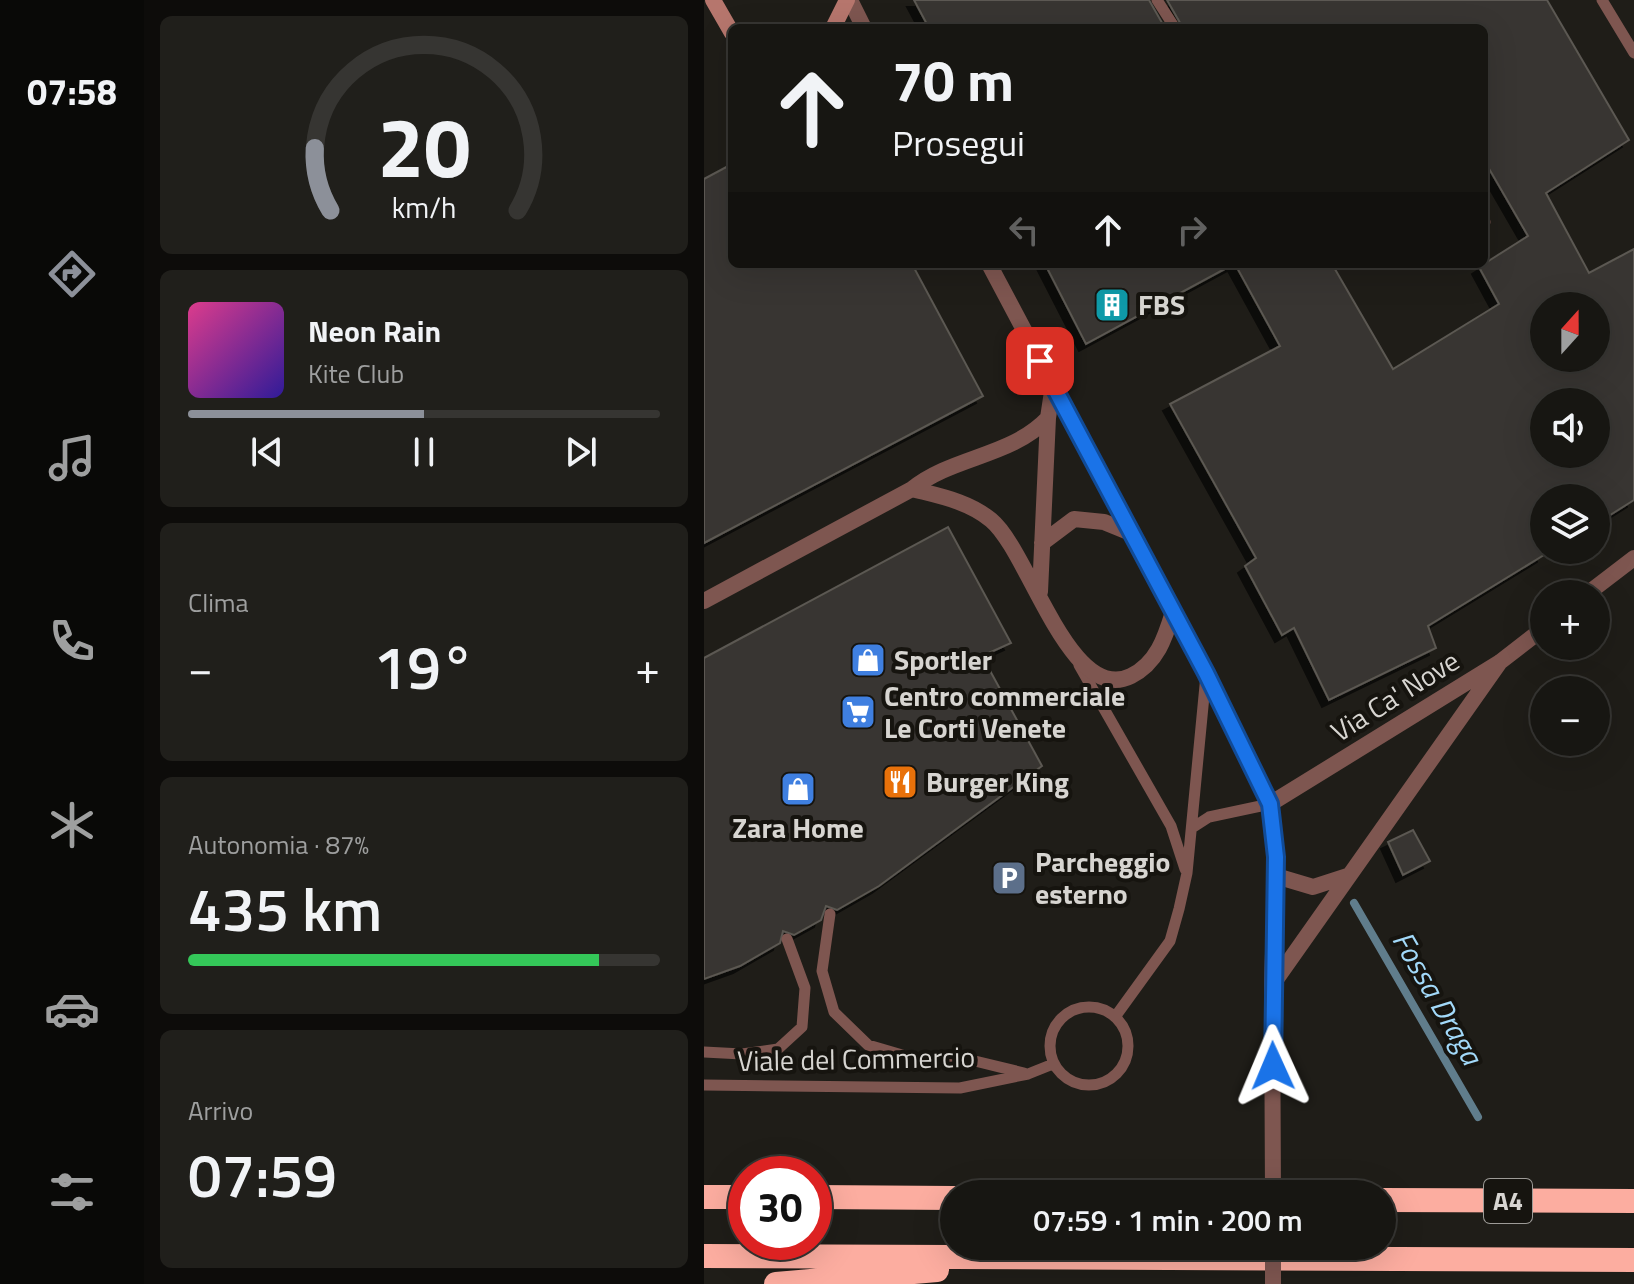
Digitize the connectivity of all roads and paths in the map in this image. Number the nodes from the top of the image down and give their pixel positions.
1 (713, 0) edge
2 (848, 0) edge
3 (1157, 0) edge
4 (1602, 0) edge
5 (704, 13) edge
6 (835, 24) edge
7 (862, 24) edge
8 (1172, 24) edge
9 (728, 28) edge
10 (728, 29) edge
11 (1634, 53) edge
12 (991, 268) edge
13 (1053, 385) junction
14 (1048, 418) junction
15 (912, 489) junction
16 (1131, 533) junction
17 (1042, 543) junction
18 (1634, 558) edge
19 (1605, 580) edge
20 (1040, 594) junction
21 (704, 601) edge
22 (1173, 612) junction
23 (1530, 639) edge
24 (1075, 659) junction
25 (1500, 662) junction
26 (1206, 673) junction
27 (1270, 804) junction
28 (1192, 828) junction
29 (1187, 873) junction
30 (1349, 875) junction
31 (1276, 876) junction
32 (830, 914) dead end
33 (787, 939) dead end
34 (1272, 985) junction
35 (1115, 1017) junction
36 (704, 1052) edge
37 (1053, 1064) junction
38 (1028, 1074) junction
39 (704, 1085) edge
40 (1273, 1180) edge
41 (704, 1197) edge
42 (728, 1197) edge
43 (832, 1197) edge
44 (940, 1198) edge
45 (1396, 1200) edge
46 (1634, 1201) edge
47 (704, 1256) edge
48 (940, 1257) edge
49 (1396, 1259) edge
50 (1013, 1260) edge
51 (1273, 1260) edge
52 (1634, 1260) edge
53 (776, 1284) edge
54 (1273, 1284) edge

1 - 9 street
2 - 6 street
2 - 7 street
3 - 8 lane
4 - 11 lane
5 - 10 street
12 - 13 street
13 - 14 street
13 - 16 street
14 - 15 street
14 - 17 street
15 - 20 street
15 - 21 street
16 - 17 street
16 - 22 street
17 - 20 street
18 - 19 street
20 - 24 street
22 - 24 street
22 - 26 street
23 - 25 street, Via Ca' Nove
24 - 29 lane
25 - 27 street, Via Ca' Nove
25 - 30 street
26 - 27 street
26 - 28 lane
27 - 28 lane
27 - 31 street
28 - 29 lane
29 - 35 lane
30 - 31 street
30 - 34 street
31 - 34 street
32 - 38 lane
33 - 36 lane
34 - 40 street
35 - 37 lane
35 - 37 lane
37 - 38 lane, Viale del Commercio
38 - 39 lane, Viale del Commercio
41 - 42 highway
43 - 44 highway
45 - 46 highway, A4
47 - 48 highway, A4
49 - 52 highway, A4
50 - 53 highway, A4
51 - 54 street, bridge

